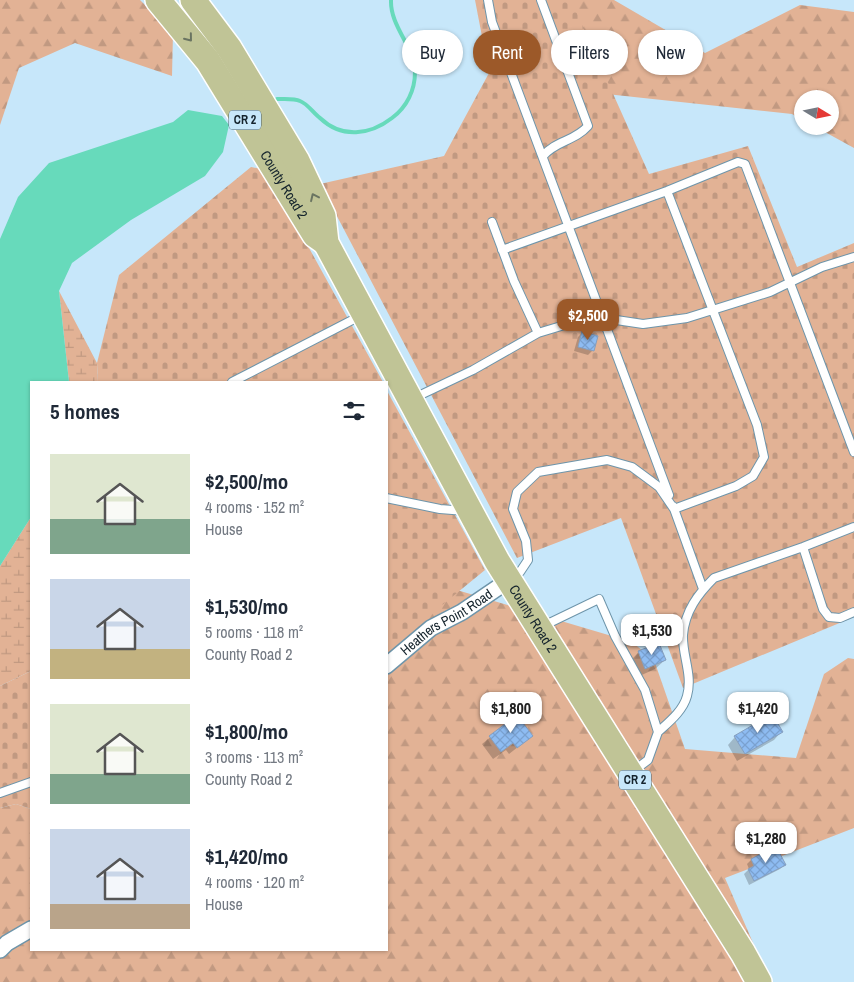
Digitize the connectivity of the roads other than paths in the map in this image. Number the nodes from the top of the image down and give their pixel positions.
1 (158, 0) edge
2 (192, 0) edge
3 (488, 0) edge
4 (541, 0) edge
5 (543, 156) junction
6 (667, 191) junction
7 (492, 222) dead end
8 (569, 226) junction
9 (326, 244) junction
10 (502, 250) junction
11 (854, 257) edge
12 (790, 282) junction
13 (714, 312) junction
14 (364, 314) junction
15 (604, 318) junction
16 (538, 334) junction
17 (234, 381) edge
18 (410, 400) junction
19 (852, 441) edge
20 (854, 452) edge
21 (388, 498) edge
22 (674, 509) junction
23 (469, 512) junction
24 (854, 527) edge
25 (803, 548) junction
26 (509, 580) junction
27 (703, 589) junction
28 (854, 612) edge
29 (539, 628) junction
30 (388, 664) edge
31 (658, 732) junction
32 (630, 773) junction
33 (30, 782) edge
34 (0, 793) edge
35 (30, 930) edge
36 (0, 950) edge
37 (758, 982) edge

1 -> 9 main road, County Road 2 / CR 2
9 -> 2 main road, County Road 2 / CR 2
3 - 5 lane
4 - 5 lane
5 - 8 lane
6 - 8 lane
6 - 12 lane
6 - 13 lane
7 - 10 lane
8 - 10 lane
8 - 15 lane
9 - 14 main road, County Road 2 / CR 2
10 - 16 lane
11 - 12 lane
12 - 13 lane
12 - 19 lane
13 - 15 lane
13 - 22 lane
14 - 17 lane
14 - 18 main road, County Road 2 / CR 2
15 - 16 lane
15 - 22 lane
16 - 18 lane
18 - 23 main road, County Road 2 / CR 2
19 - 20 lane
21 - 23 lane
22 - 26 lane
22 - 27 lane
23 - 26 main road, County Road 2 / CR 2
24 - 25 lane
25 - 27 lane
25 - 28 lane
26 - 29 main road, County Road 2 / CR 2
26 - 30 street, Heathers Point Road
27 - 31 lane
29 - 31 lane
29 - 32 main road, County Road 2 / CR 2
31 - 32 lane
32 - 37 main road, County Road 2 / CR 2
33 - 34 lane
35 - 36 street

